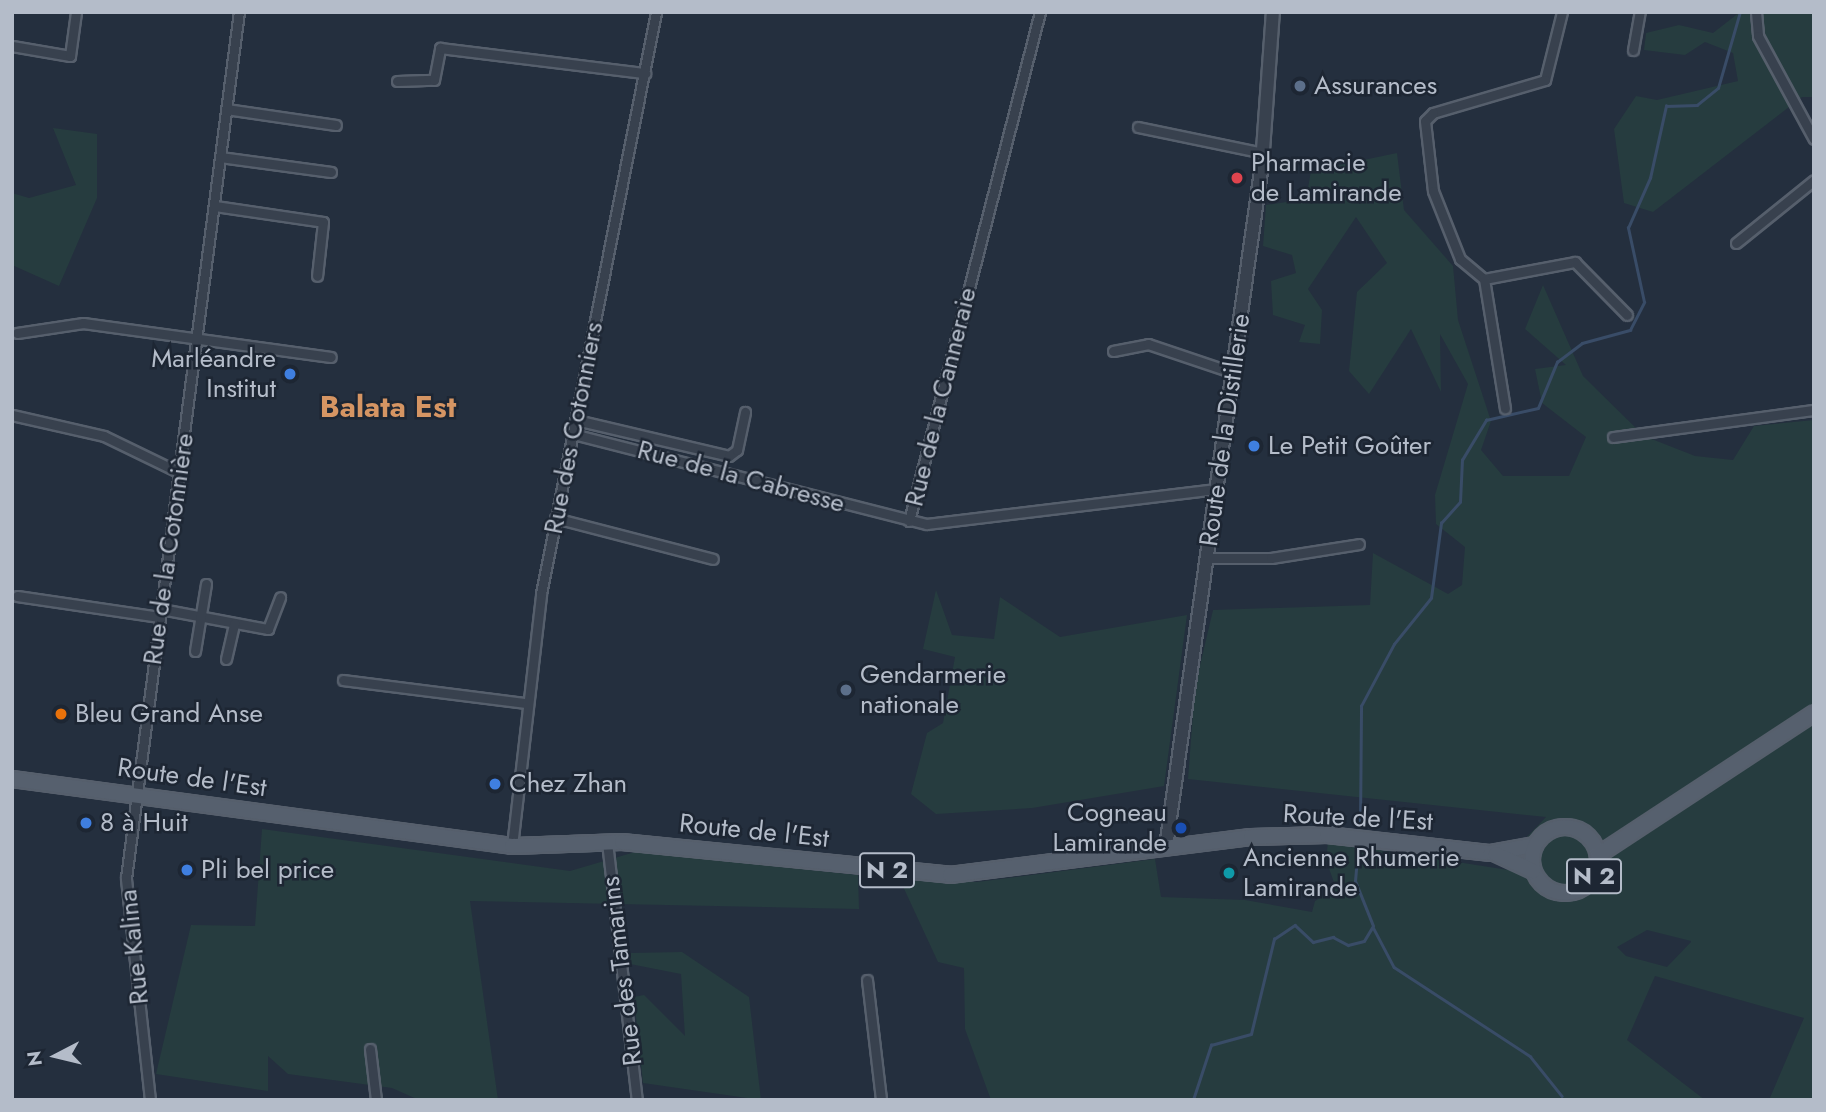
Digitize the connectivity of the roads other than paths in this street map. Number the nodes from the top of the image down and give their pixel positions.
1 (76, 12) edge
2 (239, 12) edge
3 (656, 12) edge
4 (1040, 12) edge
5 (1273, 12) edge
6 (1562, 12) edge
7 (1640, 12) edge
8 (1756, 12) edge
9 (12, 47) edge
10 (1633, 50) dead end
11 (645, 74) junction
12 (397, 81) dead end
13 (226, 109) junction
14 (336, 125) dead end
15 (1138, 127) dead end
16 (1814, 139) edge
17 (1263, 153) junction
18 (220, 157) junction
19 (331, 172) dead end
20 (1814, 180) edge
21 (215, 206) junction
22 (1737, 243) dead end
23 (317, 276) dead end
24 (1484, 279) junction
25 (1628, 315) dead end
26 (17, 333) dead end
27 (196, 340) junction
28 (1112, 351) dead end
29 (331, 357) dead end
30 (1234, 373) junction
31 (1505, 408) dead end
32 (1814, 410) edge
33 (745, 412) dead end
34 (12, 415) edge
35 (576, 420) junction
36 (573, 434) junction
37 (1612, 437) dead end
38 (178, 472) junction
39 (1216, 489) junction
40 (555, 518) junction
41 (909, 521) junction
42 (1359, 544) dead end
43 (1207, 558) junction
44 (713, 559) dead end
45 (206, 584) dead end
46 (17, 596) dead end
47 (280, 597) dead end
48 (160, 613) junction
49 (202, 617) junction
50 (234, 623) junction
51 (195, 651) dead end
52 (226, 659) dead end
53 (343, 680) dead end
54 (526, 703) junction
55 (1814, 713) edge
56 (12, 779) edge
57 (136, 794) junction
58 (1636, 827) junction
59 (1589, 838) junction
60 (607, 842) junction
61 (1535, 845) junction
62 (512, 846) junction
63 (1166, 847) junction
64 (1491, 853) junction
65 (1598, 855) junction
66 (1533, 871) junction
67 (867, 980) dead end
68 (370, 1049) dead end
69 (150, 1100) edge
70 (376, 1100) edge
71 (637, 1100) edge
72 (881, 1100) edge

1 - 9 street
2 - 13 street, Rue de la Cotonnière
3 - 11 street, Rue des Cotonniers
4 - 41 street, Rue de la Canneraie
5 - 17 street, Route de la Distillerie
6 - 24 street
7 - 10 street
8 - 16 street
11 - 12 street
11 - 35 street, Rue des Cotonniers
13 - 14 street
13 - 18 street, Rue de la Cotonnière
15 - 17 street
17 - 30 street, Route de la Distillerie
18 - 19 street
18 - 21 street, Rue de la Cotonnière
20 - 22 street
21 - 23 street
21 - 27 street, Rue de la Cotonnière
24 - 25 street
24 - 31 street
26 - 27 street
27 - 29 street
27 - 38 street, Rue de la Cotonnière
28 - 30 street
30 - 39 street, Route de la Distillerie
32 - 37 street
33 - 35 street
34 - 38 street
35 - 36 street, Rue des Cotonniers
36 - 40 street, Rue des Cotonniers
36 - 41 street, Rue de la Cabresse
38 - 48 street, Rue de la Cotonnière
39 - 41 street, Rue de la Canneraie
39 - 43 street, Route de la Distillerie
40 - 44 street
40 - 54 street, Rue des Cotonniers
42 - 43 street
43 - 63 street, Route de la Distillerie
45 - 49 street
46 - 48 street
47 - 50 street
48 - 49 street
48 - 57 street, Rue de la Cotonnière
49 - 50 street
49 - 51 street
50 - 52 street
53 - 54 street
54 - 62 street, Rue des Cotonniers
55 - 58 main road, N 2
56 - 57 main road, Route de l'Est / N 2
57 - 62 main road, Route de l'Est / N 2
57 - 69 street, Rue Kalina
58 - 59 main road, N 2
58 - 65 main road, N 2
59 - 61 main road, N 2
59 - 65 main road, N 2
60 - 62 main road, Route de l'Est / N 2
60 - 63 main road, Route de l'Est / N 2
60 - 71 street, Rue des Tamarins
61 - 64 main road, Route de l'Est / N 2
61 - 66 main road, N 2
63 - 64 main road, Route de l'Est / N 2
64 - 66 main road, Route de l'Est / N 2
65 - 66 main road, N 2
67 - 72 street
68 - 70 street

